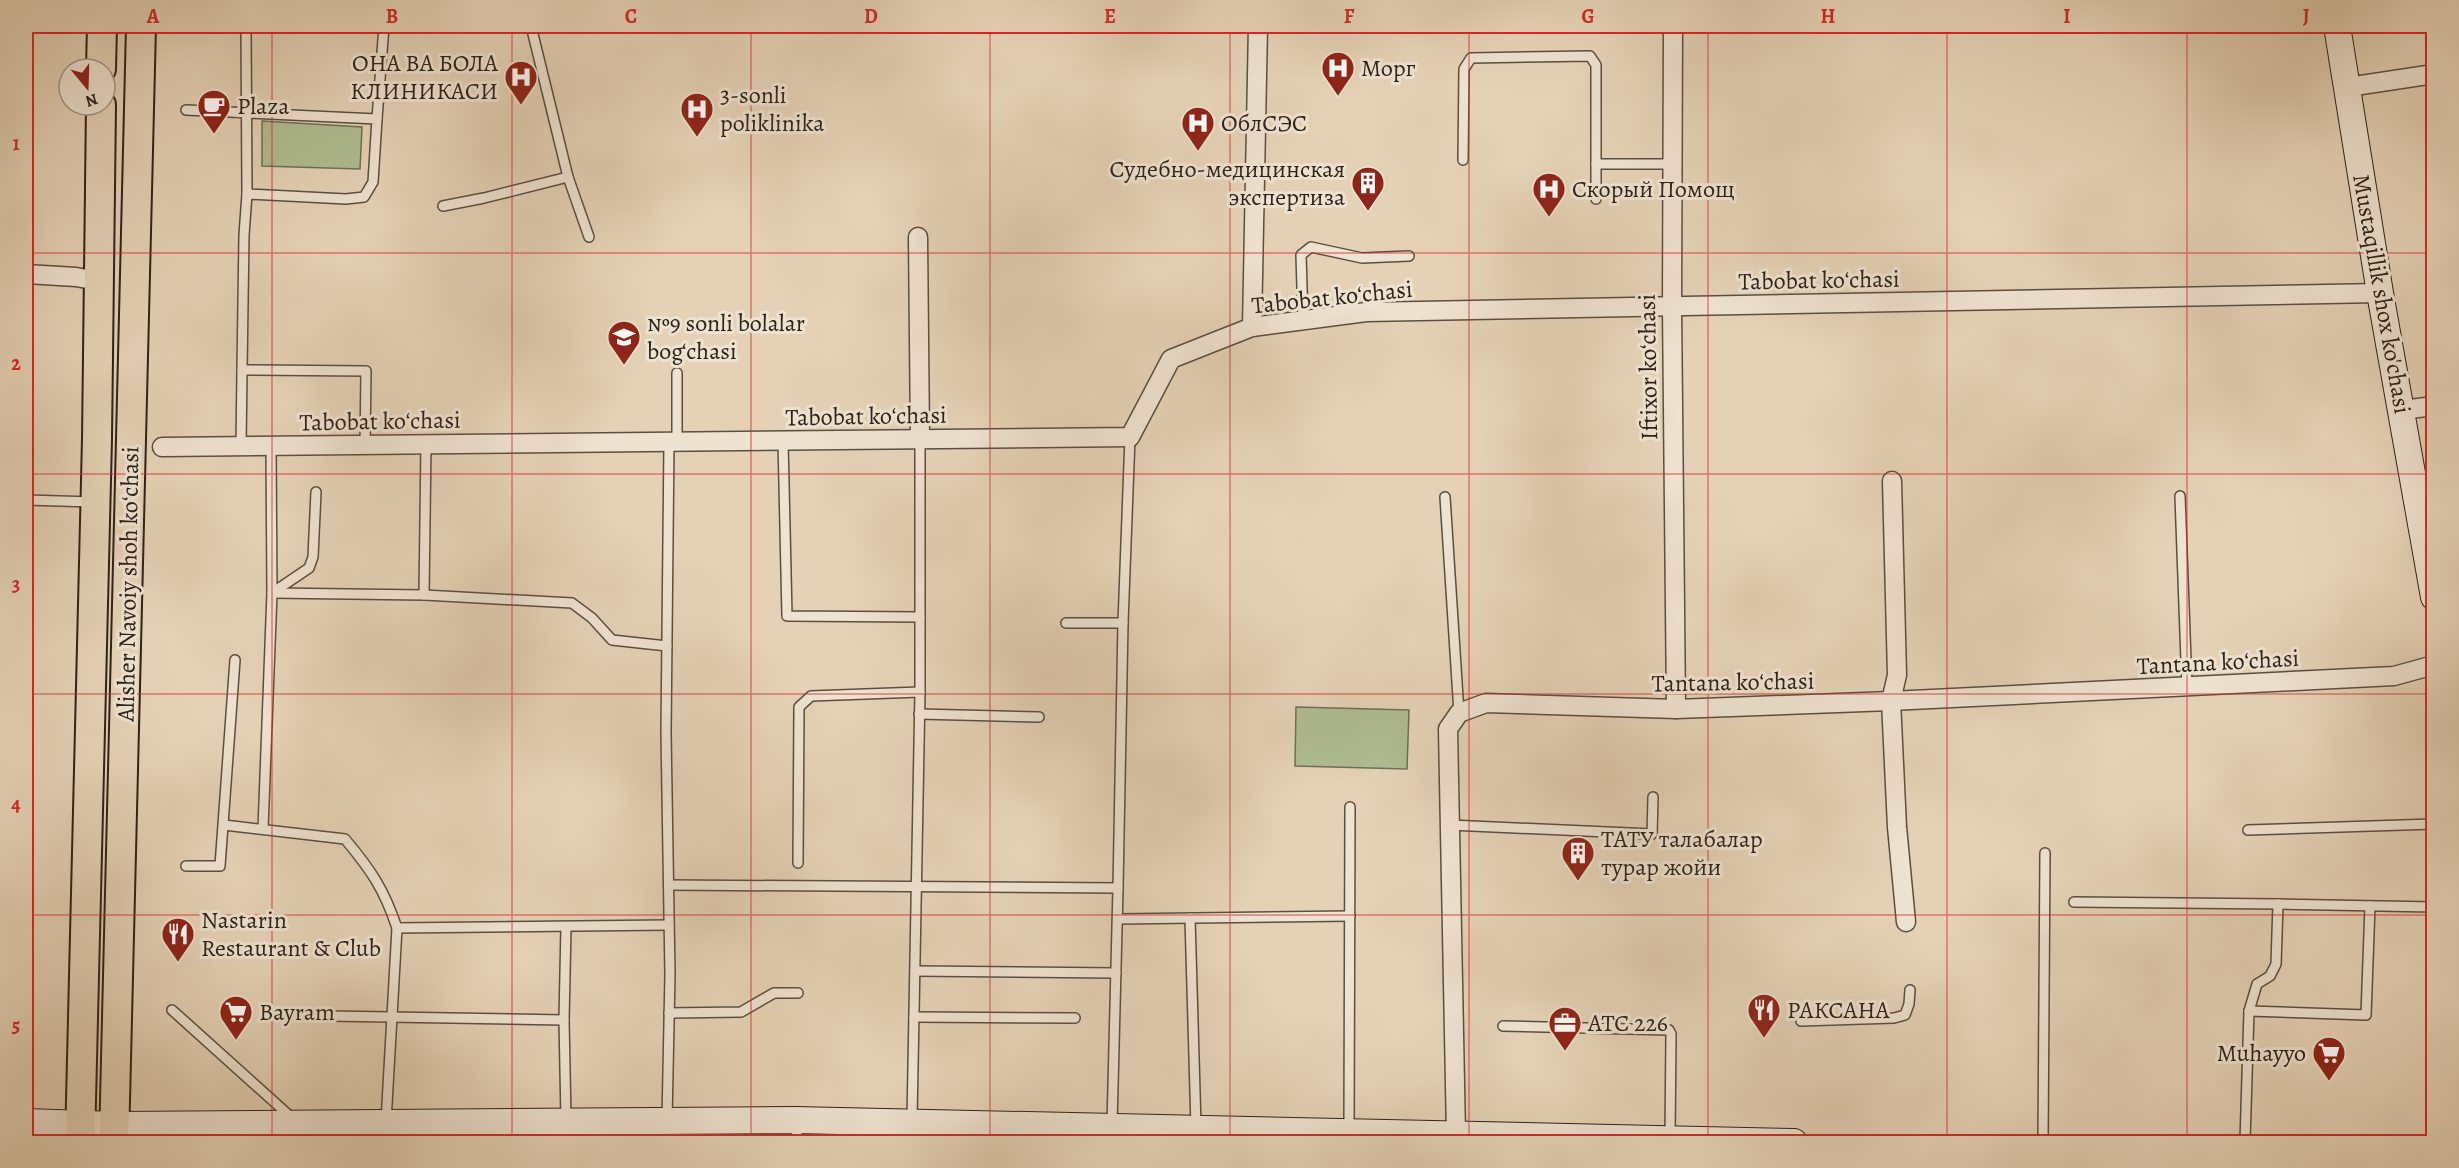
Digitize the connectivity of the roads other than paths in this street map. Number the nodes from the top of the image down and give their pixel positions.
1 (102, 26) edge
2 (141, 26) edge
3 (246, 26) edge
4 (384, 26) edge
5 (531, 26) edge
6 (1258, 26) edge
7 (1673, 26) edge
8 (2212, 26) edge
9 (2337, 26) edge
10 (2196, 27) dead end
11 (101, 57) edge
12 (2433, 74) edge
13 (2348, 87) junction
14 (186, 110) dead end
15 (247, 113) junction
16 (100, 117) edge
17 (376, 119) junction
18 (1463, 160) dead end
19 (1596, 164) junction
20 (1673, 164) junction
21 (568, 177) junction
22 (248, 194) junction
23 (1596, 199) dead end
24 (443, 206) dead end
25 (589, 237) dead end
26 (918, 237) dead end
27 (1409, 256) dead end
28 (26, 274) edge
29 (98, 281) junction
30 (2380, 293) junction
31 (1671, 307) junction
32 (1303, 319) junction
33 (1252, 327) junction
34 (242, 370) junction
35 (677, 373) dead end
36 (2433, 406) edge
37 (2402, 410) junction
38 (1131, 437) junction
39 (920, 439) junction
40 (783, 441) junction
41 (673, 442) junction
42 (426, 444) junction
43 (365, 445) junction
44 (241, 446) junction
45 (271, 446) junction
46 (162, 447) dead end
47 (1892, 480) dead end
48 (316, 492) dead end
49 (2180, 496) dead end
50 (1445, 497) dead end
51 (26, 500) edge
52 (95, 502) junction
53 (272, 593) junction
54 (424, 595) junction
55 (2433, 597) edge
56 (920, 617) junction
57 (1066, 623) dead end
58 (1123, 623) junction
59 (667, 646) junction
60 (235, 660) dead end
61 (2433, 664) edge
62 (2187, 688) junction
63 (920, 692) junction
64 (1891, 701) junction
65 (1676, 709) junction
66 (1459, 713) junction
67 (919, 714) junction
68 (1039, 717) dead end
69 (1653, 797) dead end
70 (1350, 807) dead end
71 (2433, 824) edge
72 (224, 825) junction
73 (1450, 825) junction
74 (263, 829) junction
75 (2248, 830) dead end
76 (2045, 853) dead end
77 (798, 863) dead end
78 (186, 866) dead end
79 (669, 885) junction
80 (917, 885) junction
81 (1118, 888) junction
82 (2074, 902) dead end
83 (2278, 904) junction
84 (2370, 906) junction
85 (2433, 907) edge
86 (1350, 916) junction
87 (1190, 918) junction
88 (1118, 919) junction
89 (1906, 922) dead end
90 (669, 925) junction
91 (567, 927) junction
92 (397, 928) junction
93 (915, 971) junction
94 (1116, 973) junction
95 (1910, 990) dead end
96 (798, 993) dead end
97 (172, 1010) dead end
98 (2249, 1011) junction
99 (669, 1013) junction
100 (329, 1016) dead end
101 (391, 1016) junction
102 (914, 1017) junction
103 (1075, 1018) dead end
104 (564, 1020) junction
105 (1801, 1021) dead end
106 (1503, 1026) dead end
107 (667, 1121) junction
108 (26, 1122) edge
109 (566, 1122) junction
110 (912, 1122) junction
111 (386, 1123) junction
112 (1112, 1127) junction
113 (1196, 1129) junction
114 (304, 1130) edge
115 (796, 1131) edge
116 (458, 1132) edge
117 (81, 1133) edge
118 (115, 1134) edge
119 (1456, 1135) junction
120 (1338, 1136) edge
121 (1670, 1140) junction
122 (1771, 1142) edge
123 (1794, 1143) edge
124 (2043, 1143) edge
125 (2245, 1143) edge

1 - 11 main road
2 - 118 main road, Alisher Navoiy shoh koʻchasi
3 - 15 lane
4 - 17 lane
5 - 21 lane
6 - 33 street
7 - 20 street, Iftixor koʻchasi
8 - 10 lane
9 - 13 main road, Mustaqillik shox ko'chasi
12 - 13 street
13 - 30 main road, Mustaqillik shox ko'chasi
14 - 15 lane
15 - 17 lane
15 - 22 lane
16 - 29 main road, Alisher Navoiy shoh koʻchasi
17 - 22 lane
18 - 19 lane
19 - 20 lane
19 - 23 lane
20 - 31 street, Iftixor koʻchasi
21 - 24 lane
21 - 25 lane
22 - 34 lane
26 - 39 street
27 - 32 lane
28 - 29 street
29 - 52 main road, Alisher Navoiy shoh koʻchasi
30 - 31 street, Tabobat koʻchasi
30 - 37 main road, Mustaqillik shox ko'chasi
31 - 32 street, Tabobat koʻchasi
31 - 65 street, Iftixor koʻchasi
32 - 33 street, Tabobat koʻchasi
33 - 38 street, Tabobat koʻchasi
34 - 43 lane
34 - 44 lane
35 - 41 lane
36 - 37 street
37 - 55 main road, Mustaqillik shox ko'chasi
38 - 39 street, Tabobat koʻchasi
38 - 58 lane
39 - 40 street, Tabobat koʻchasi
39 - 56 lane
40 - 41 street, Tabobat koʻchasi
40 - 56 lane
41 - 42 street, Tabobat koʻchasi
41 - 59 lane
42 - 43 street, Tabobat koʻchasi
42 - 54 lane
43 - 45 street, Tabobat koʻchasi
44 - 45 street, Tabobat koʻchasi
44 - 46 street, Tabobat koʻchasi
45 - 53 lane
47 - 64 street
48 - 53 lane
49 - 62 lane
50 - 66 lane
51 - 52 lane
52 - 117 main road, Alisher Navoiy shoh koʻchasi
53 - 54 lane
53 - 74 lane
54 - 59 lane
56 - 63 lane
57 - 58 lane
58 - 81 lane
59 - 79 lane
60 - 72 lane
61 - 62 street, Tantana koʻchasi
62 - 64 street, Tantana koʻchasi
63 - 67 lane
63 - 77 lane
64 - 65 street, Tantana koʻchasi
64 - 89 street
65 - 66 street, Tantana koʻchasi
66 - 73 street
67 - 68 lane
67 - 80 lane
69 - 73 lane
70 - 86 lane
71 - 75 lane
72 - 74 lane
72 - 78 lane
73 - 119 street
74 - 92 lane
76 - 124 lane
79 - 80 lane
79 - 90 lane
80 - 81 lane
80 - 93 lane
81 - 88 lane
82 - 83 lane
83 - 84 lane
83 - 98 lane
84 - 85 lane
84 - 98 lane
86 - 87 lane
86 - 120 lane
87 - 88 lane
87 - 113 lane
88 - 94 lane
90 - 91 lane
90 - 99 lane
91 - 92 lane
91 - 104 lane
92 - 101 lane
93 - 94 lane
93 - 102 lane
94 - 112 lane
95 - 105 lane
96 - 99 lane
97 - 114 lane
98 - 125 lane
99 - 107 lane
100 - 101 lane
101 - 104 lane
101 - 111 lane
102 - 103 lane
102 - 110 lane
104 - 109 lane
106 - 121 lane
107 - 109 main road
107 - 115 main road
108 - 117 main road
109 - 116 main road
110 - 112 main road
110 - 115 main road
111 - 114 main road
111 - 116 main road
112 - 113 main road
113 - 120 main road
114 - 118 main road
117 - 118 main road
119 - 120 main road
119 - 121 main road
121 - 122 main road
122 - 123 main road

